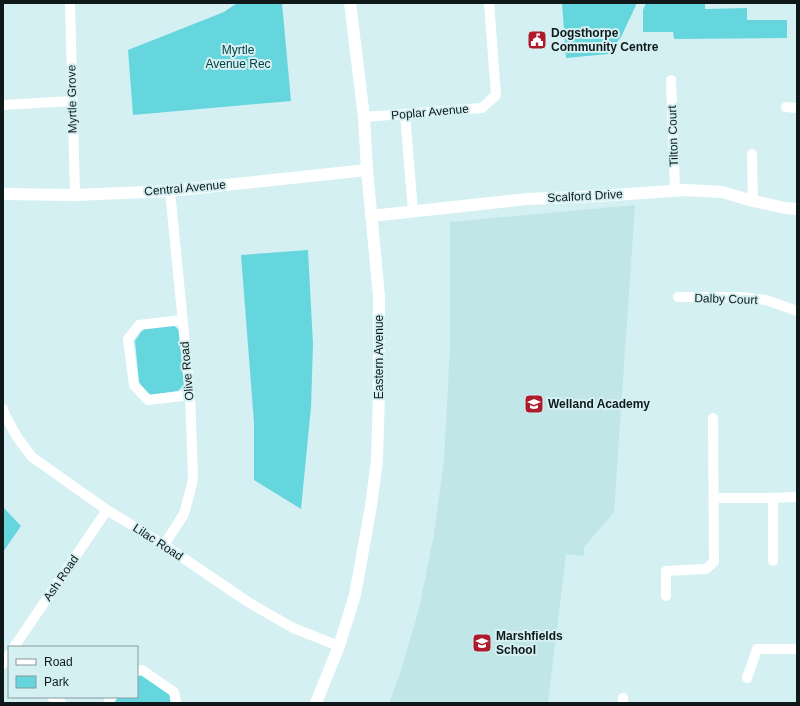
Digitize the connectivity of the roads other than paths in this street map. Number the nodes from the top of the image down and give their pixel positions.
1 (70, 3) edge
2 (350, 3) edge
3 (489, 3) edge
4 (671, 80) dead end
5 (72, 101) junction
6 (3, 105) edge
7 (786, 107) dead end
8 (797, 108) edge
9 (406, 114) junction
10 (364, 117) junction
11 (752, 154) dead end
12 (367, 170) junction
13 (170, 191) junction
14 (675, 191) junction
15 (3, 194) edge
16 (75, 195) junction
17 (753, 201) junction
18 (797, 209) edge
19 (414, 211) junction
20 (371, 216) junction
21 (678, 297) dead end
22 (797, 311) edge
23 (182, 320) junction
24 (190, 395) junction
25 (3, 409) edge
26 (713, 418) dead end
27 (797, 497) edge
28 (714, 498) junction
29 (773, 498) junction
30 (107, 510) junction
31 (164, 545) junction
32 (773, 560) dead end
33 (666, 596) dead end
34 (15, 646) edge
35 (339, 646) junction
36 (797, 649) edge
37 (138, 671) edge
38 (747, 678) dead end
39 (176, 703) edge
40 (316, 703) edge

1 - 5 street, Myrtle Grove
2 - 10 street, Eastern Avenue
3 - 9 street, Poplar Avenue
4 - 14 street, Tilton Court
5 - 6 street
5 - 16 street, Myrtle Grove
7 - 8 street
9 - 10 street, Poplar Avenue
9 - 19 street
10 - 12 street, Eastern Avenue
11 - 17 street
12 - 13 street, Central Avenue
12 - 20 street, Eastern Avenue
13 - 16 street, Central Avenue
13 - 23 street, Olive Road
14 - 17 street, Scalford Drive
14 - 19 street, Scalford Drive
15 - 16 street, Central Avenue
17 - 18 street, Scalford Drive
19 - 20 street, Scalford Drive
20 - 35 street, Eastern Avenue
21 - 22 street, Dalby Court
23 - 24 street, Olive Road
23 - 24 street
24 - 31 street, Olive Road
25 - 30 street, Lilac Road
26 - 28 street
27 - 29 street
28 - 29 street
28 - 33 street
29 - 32 street
30 - 31 street, Lilac Road
30 - 34 street, Ash Road
31 - 35 street, Lilac Road
35 - 40 street, Eastern Avenue
36 - 38 street
37 - 39 street

